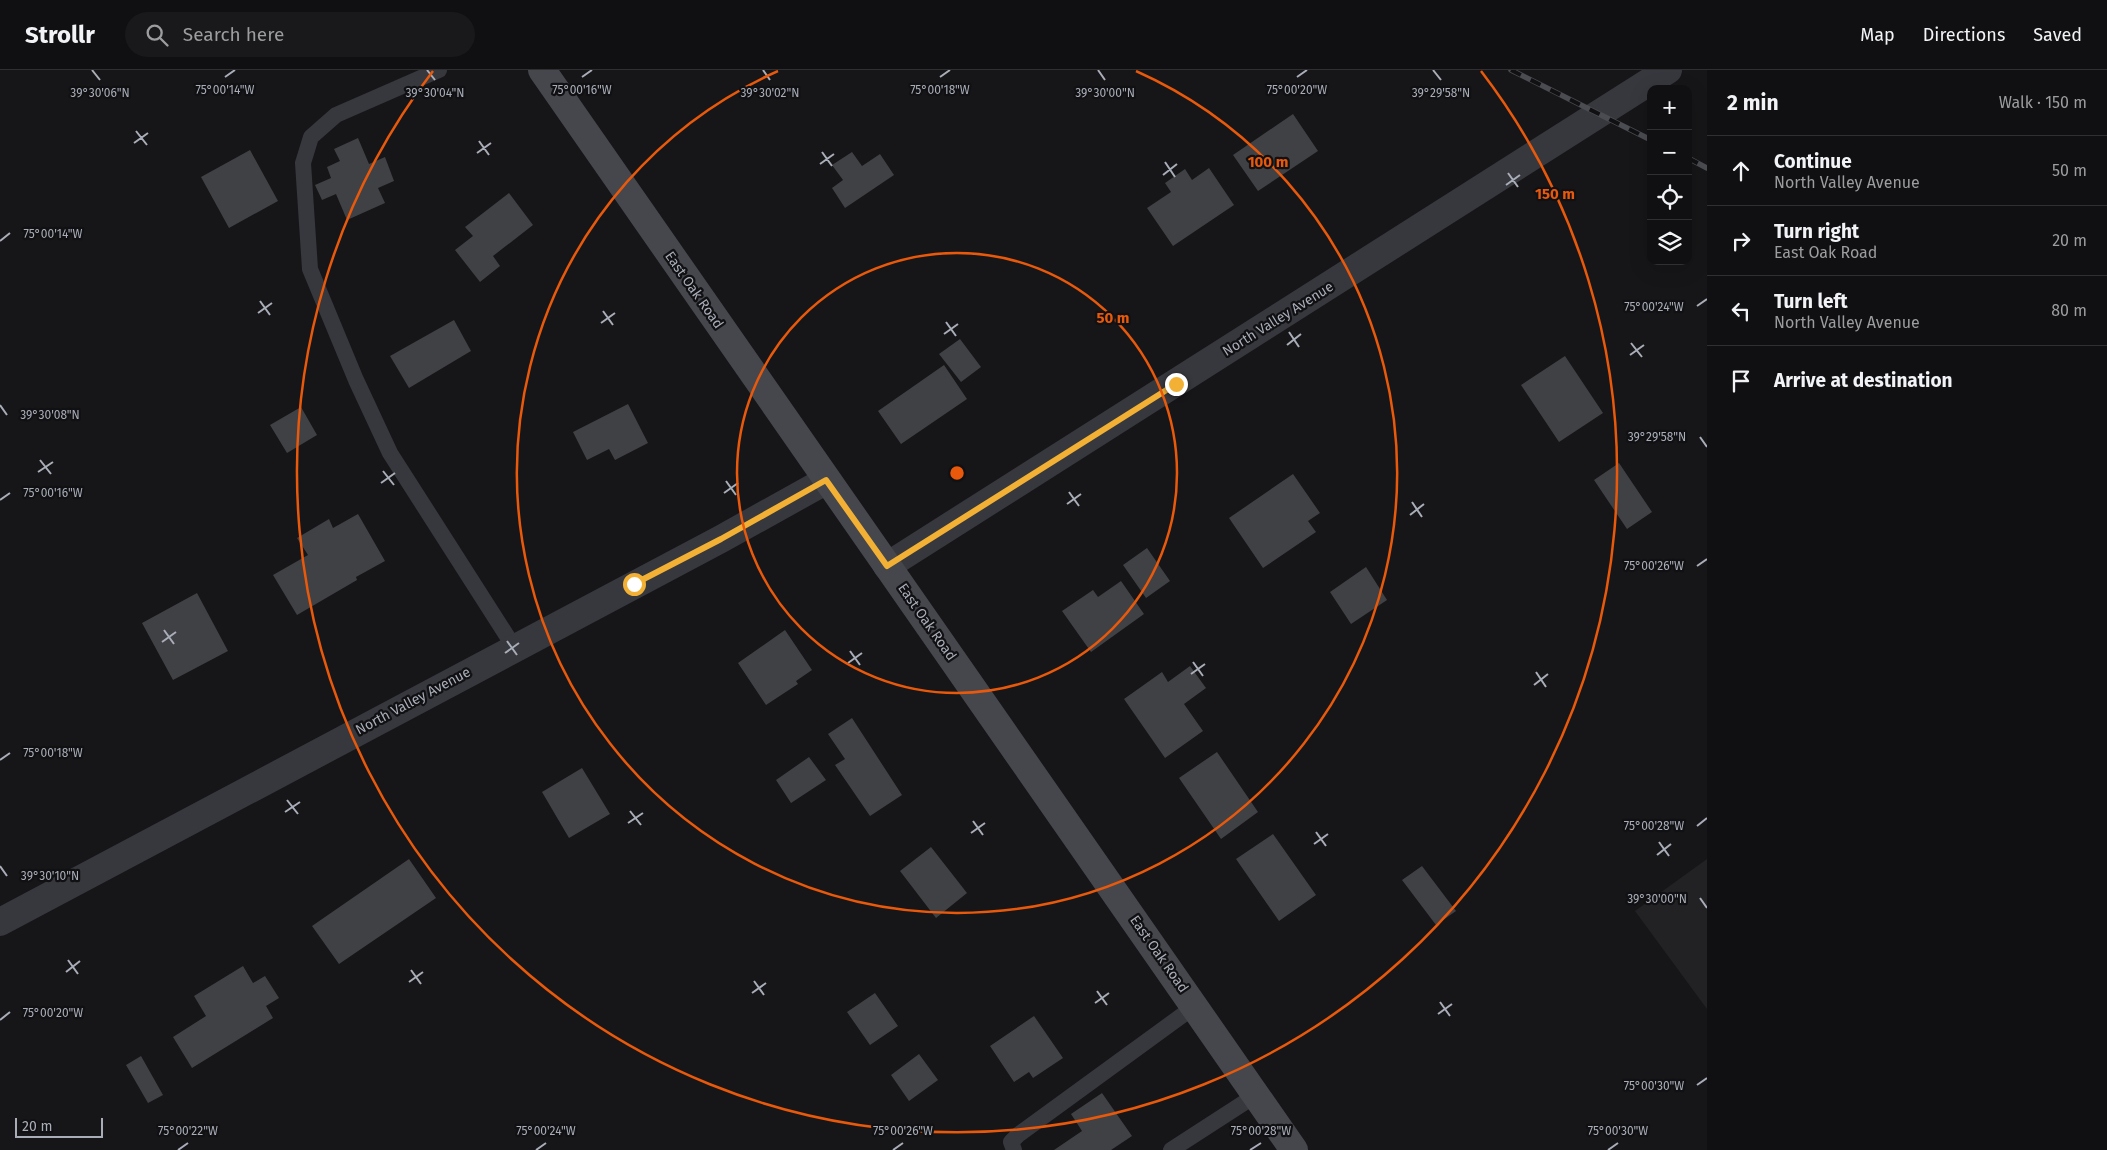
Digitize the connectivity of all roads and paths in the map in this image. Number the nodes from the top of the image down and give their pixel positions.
1 (439, 70) edge
2 (542, 70) edge
3 (1664, 71) edge
4 (826, 480) junction
5 (887, 566) junction
6 (514, 647) junction
7 (0, 922) edge
8 (1195, 1006) junction
9 (1256, 1095) junction
10 (1014, 1150) edge
11 (1171, 1150) edge
12 (1294, 1150) edge

1 - 6 lane
2 - 4 street, East Oak Road
3 - 5 street, North Valley Avenue
4 - 5 street, East Oak Road
4 - 6 street, North Valley Avenue
5 - 8 street, East Oak Road
6 - 7 street, North Valley Avenue
8 - 9 street, East Oak Road
8 - 10 lane
9 - 11 lane
9 - 12 street, East Oak Road

